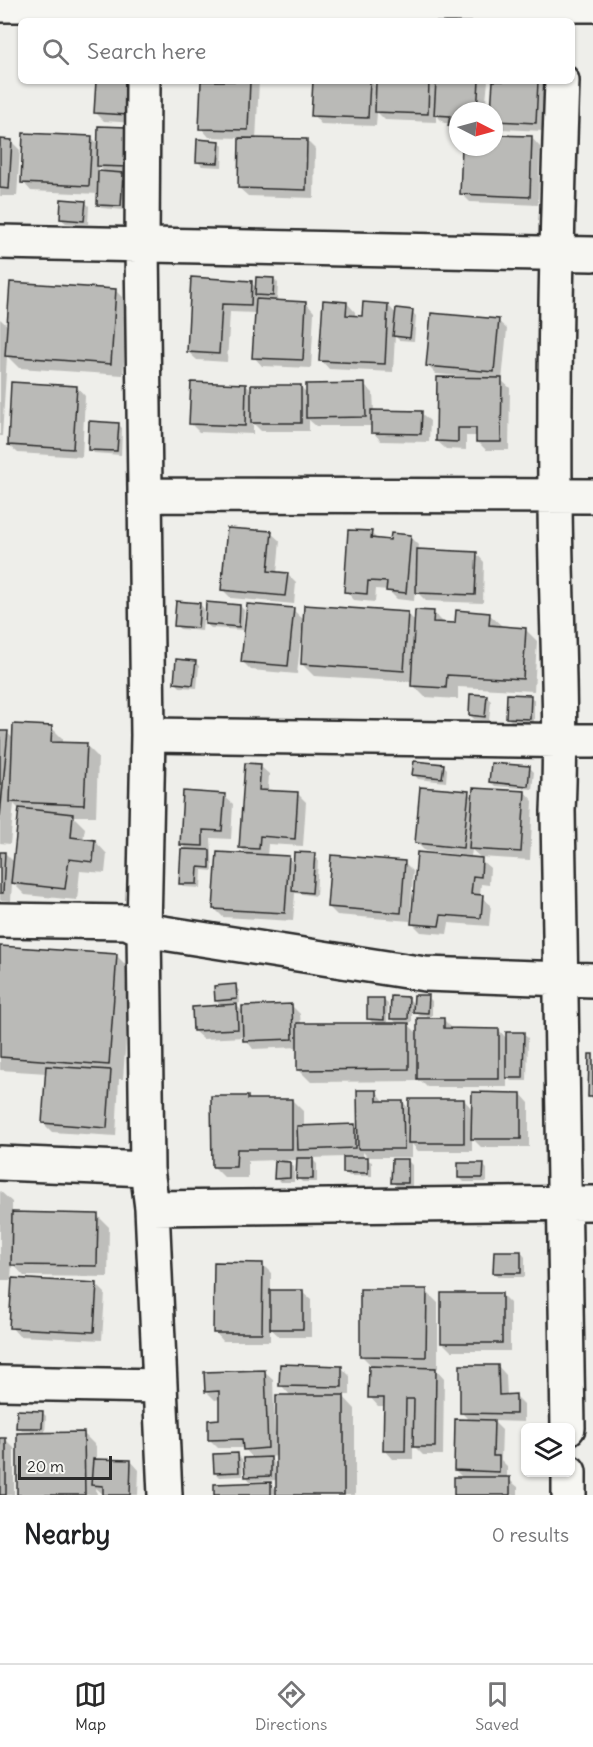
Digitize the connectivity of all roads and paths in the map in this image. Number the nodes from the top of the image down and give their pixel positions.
1 (0, 4) edge
2 (144, 8) edge
3 (571, 8) edge
4 (143, 84) edge
5 (562, 84) edge
6 (0, 242) edge
7 (142, 246) junction
8 (555, 254) junction
9 (593, 254) edge
10 (145, 495) junction
11 (555, 496) junction
12 (593, 496) edge
13 (148, 735) junction
14 (577, 740) edge
15 (0, 920) edge
16 (144, 930) junction
17 (561, 980) junction
18 (593, 981) edge
19 (0, 1163) edge
20 (147, 1169) junction
21 (578, 1203) edge
22 (152, 1208) junction
23 (0, 1383) edge
24 (159, 1386) junction
25 (568, 1423) edge
26 (569, 1477) edge
27 (165, 1495) edge
28 (569, 1495) edge

1 - 2 street
2 - 3 street
4 - 7 street
5 - 8 street
6 - 7 street
7 - 8 street
7 - 10 street
8 - 9 street
8 - 11 street
10 - 11 street
10 - 13 street
11 - 12 street
11 - 14 street
13 - 14 street
13 - 16 street
14 - 17 street
15 - 16 street
16 - 17 street
16 - 20 street
17 - 18 street
17 - 21 street
19 - 20 street
20 - 22 street
21 - 22 street
21 - 25 street
22 - 24 street
23 - 24 street
24 - 27 street
26 - 28 street

